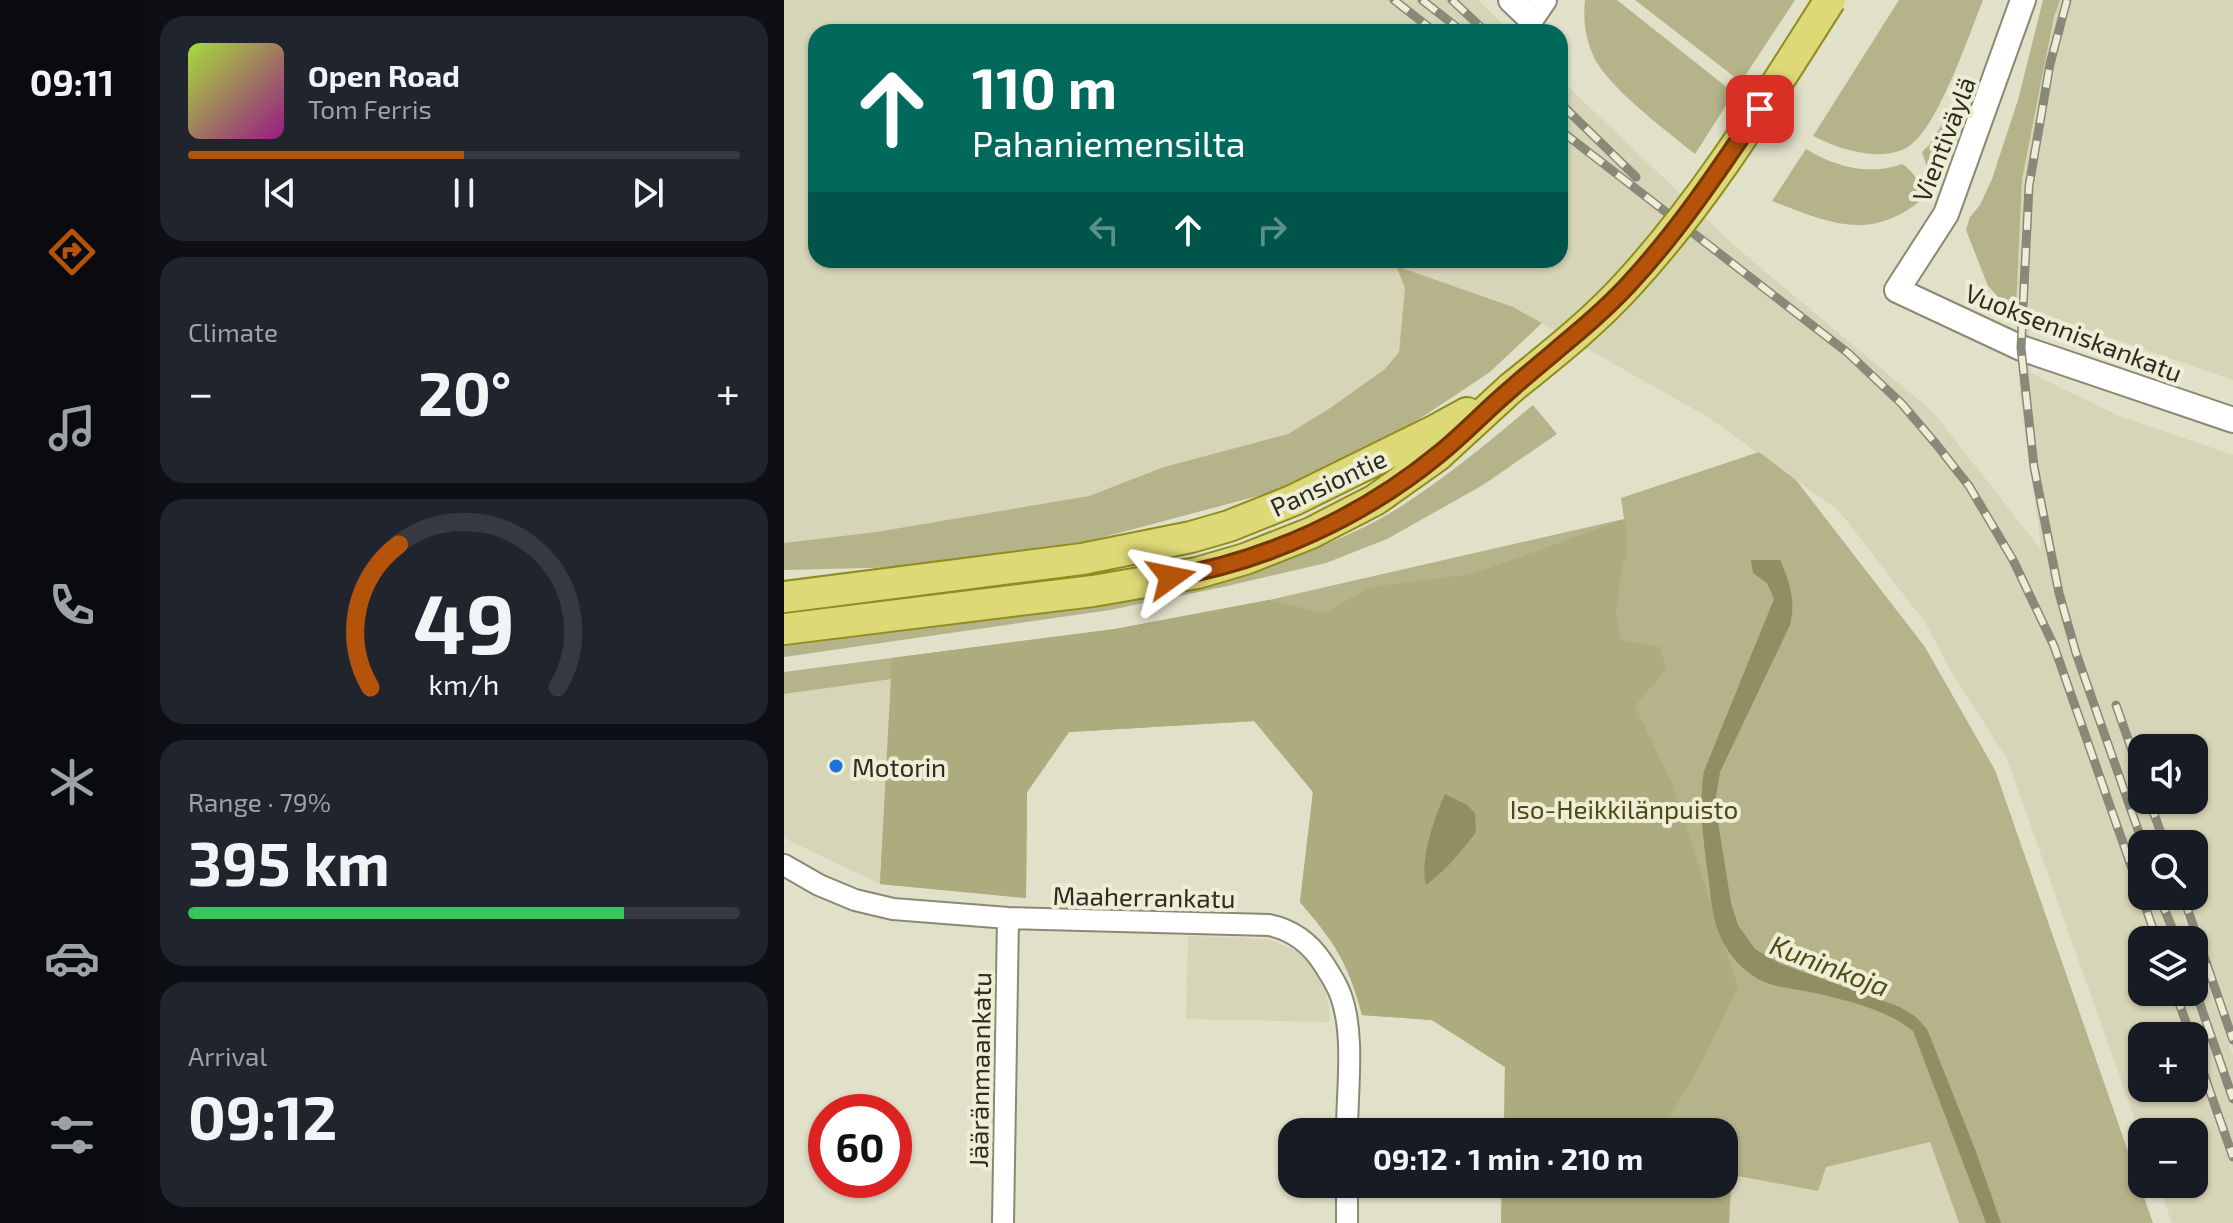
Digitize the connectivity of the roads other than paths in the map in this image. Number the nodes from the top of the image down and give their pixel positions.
1 (1511, 0) edge
2 (1830, 0) edge
3 (2023, 0) edge
4 (1537, 9) edge
5 (1897, 290) joint
6 (1511, 388) junction
7 (2233, 420) edge
8 (784, 597) edge
9 (784, 629) edge
10 (784, 865) edge
11 (1008, 918) junction
12 (1347, 1118) edge
13 (1347, 1198) edge
14 (1003, 1223) edge
15 (1347, 1223) edge

1 - 4 street
2 - 6 main road, bridge
3 - 5 street, Vientiväylä
5 - 7 street, Vuoksenniskankatu
6 - 8 main road, Pansiontie
6 - 9 main road, Pansiontie
10 - 11 street, Maaherrankatu
11 - 12 street, Maaherrankatu
11 - 14 street, Jääränmaankatu
13 - 15 street

